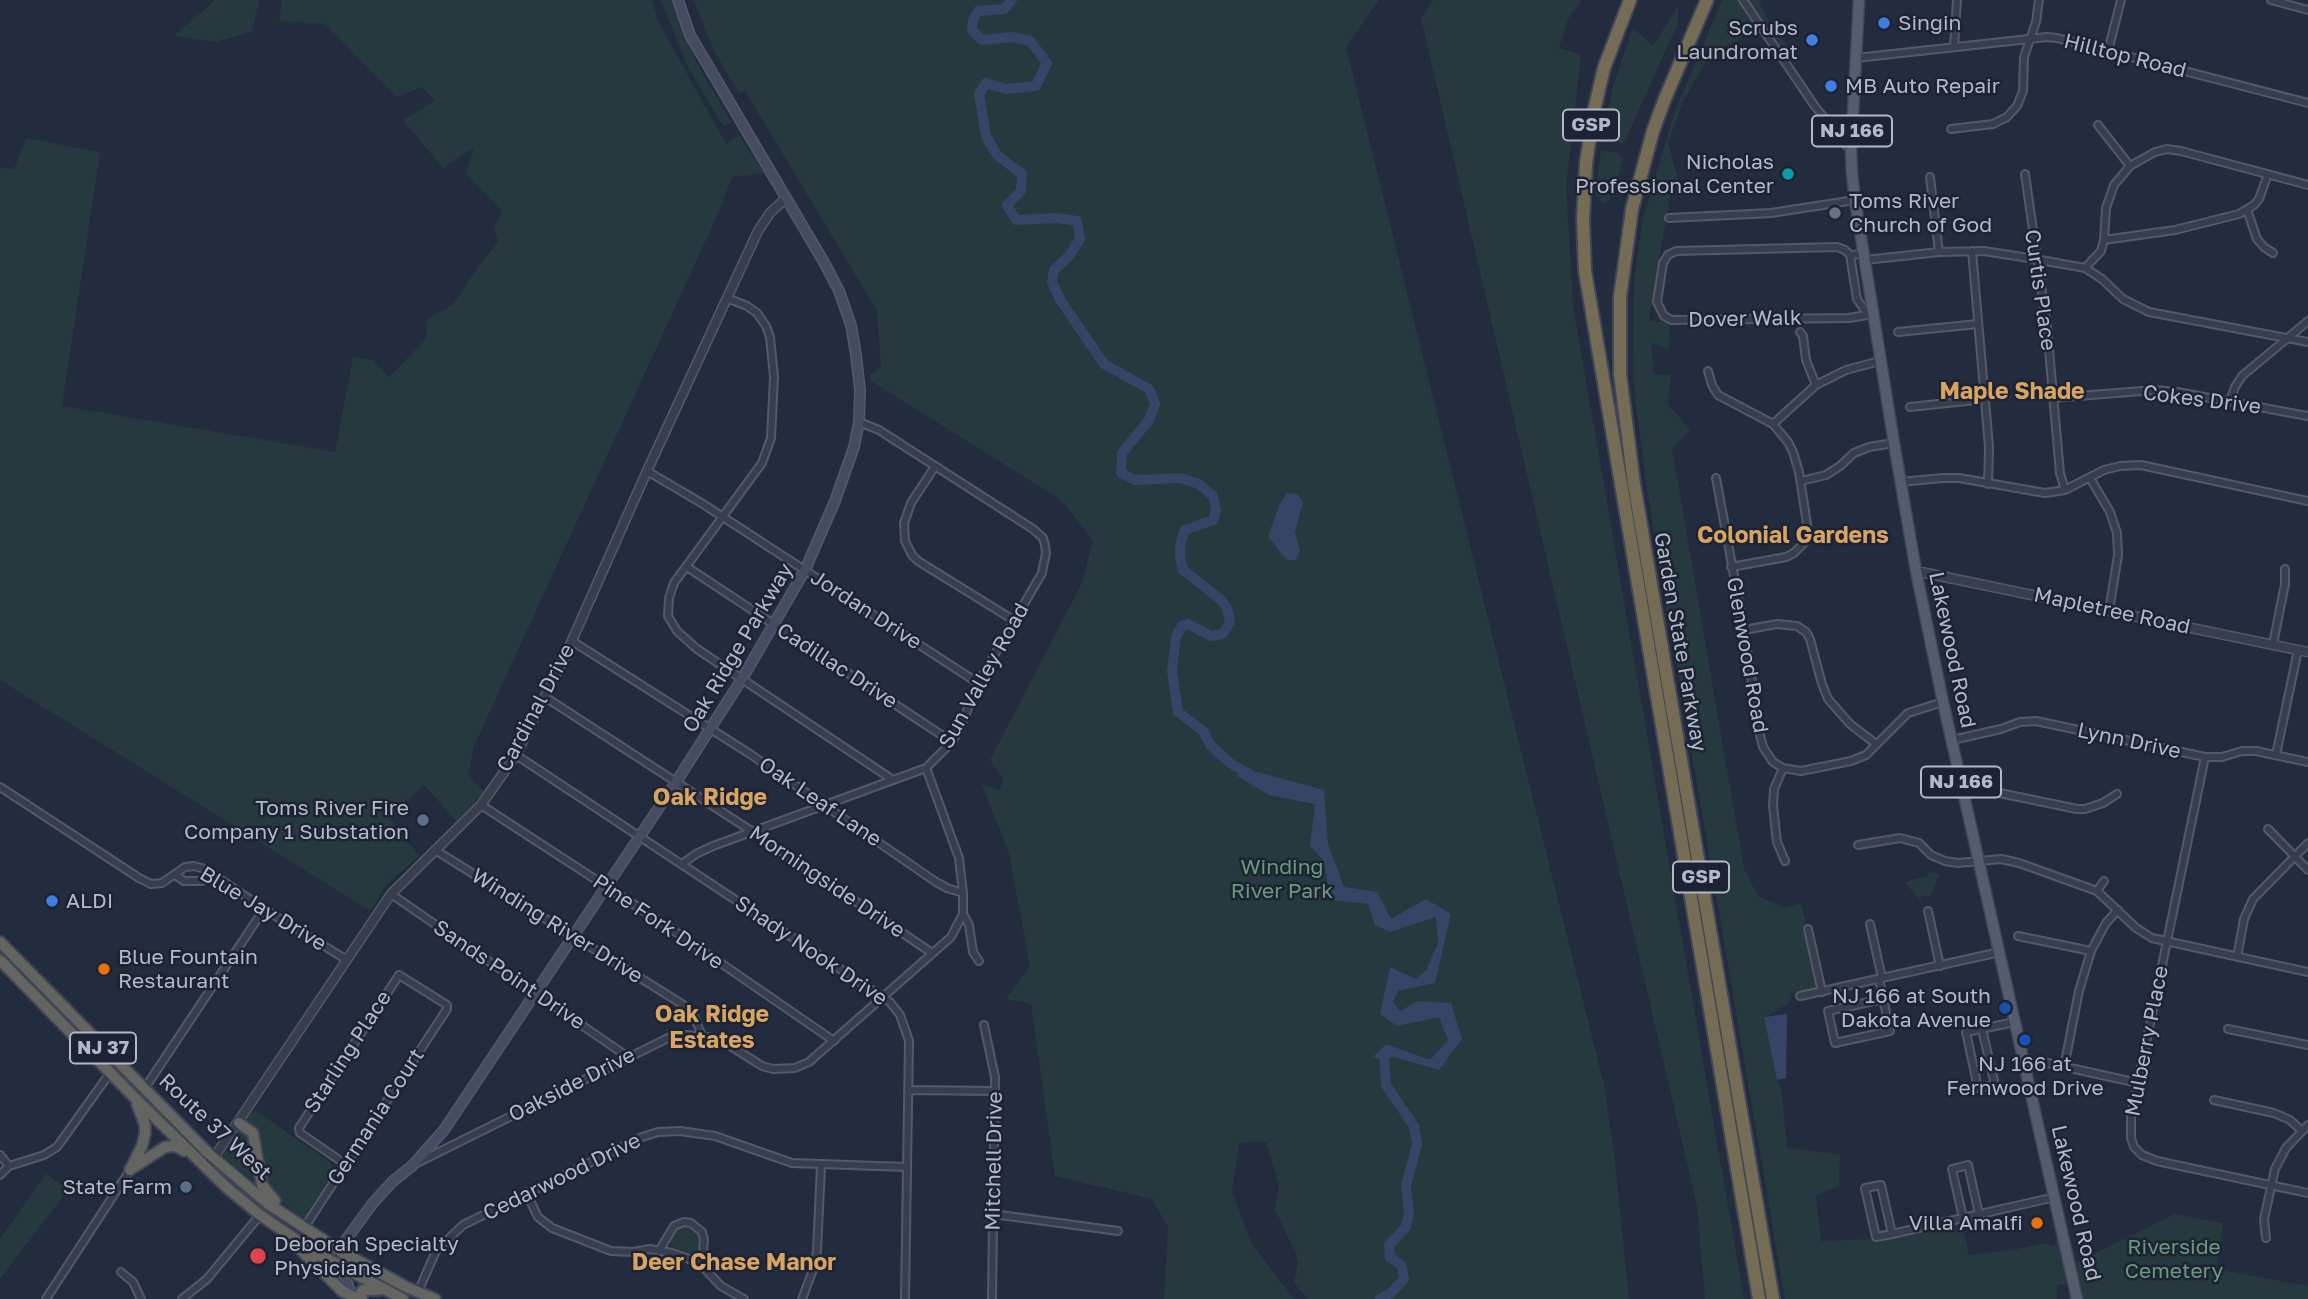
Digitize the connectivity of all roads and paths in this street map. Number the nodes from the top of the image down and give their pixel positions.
1 (678, 0) edge
2 (1630, 0) edge
3 (1707, 0) edge
4 (1742, 0) edge
5 (1859, 0) edge
6 (1957, 0) edge
7 (2039, 0) edge
8 (2121, 0) edge
9 (2271, 0) edge
10 (2308, 10) edge
11 (2030, 39) junction
12 (1954, 47) junction
13 (2108, 51) junction
14 (1856, 58) junction
15 (2308, 103) edge
16 (2098, 125) dead end
17 (1951, 129) dead end
18 (1851, 151) junction
19 (2130, 166) junction
20 (2025, 174) dead end
21 (2268, 174) junction
22 (1930, 177) dead end
23 (2308, 185) edge
24 (785, 199) junction
25 (1855, 200) junction
26 (2247, 210) junction
27 (1669, 218) dead end
28 (2104, 240) junction
29 (1972, 251) junction
30 (1938, 252) junction
31 (2273, 253) dead end
32 (1850, 255) junction
33 (1864, 257) junction
34 (2035, 259) junction
35 (2085, 268) junction
36 (727, 298) junction
37 (1870, 315) junction
38 (2308, 321) edge
39 (1978, 324) junction
40 (1800, 332) dead end
41 (1898, 332) dead end
42 (2287, 338) junction
43 (2308, 342) edge
44 (1880, 361) junction
45 (1708, 370) dead end
46 (1816, 385) junction
47 (2053, 398) junction
48 (1985, 399) junction
49 (2230, 401) junction
50 (1910, 407) dead end
51 (2308, 416) edge
52 (859, 422) junction
53 (1773, 425) junction
54 (1894, 443) junction
55 (934, 468) junction
56 (647, 471) junction
57 (1716, 478) dead end
58 (2090, 478) junction
59 (1801, 481) junction
60 (1901, 482) junction
61 (1988, 484) junction
62 (2065, 490) junction
63 (2308, 501) edge
64 (723, 517) junction
65 (687, 566) junction
66 (1731, 567) junction
67 (2285, 569) dead end
68 (805, 570) junction
69 (1916, 571) junction
70 (2109, 611) junction
71 (1015, 621) junction
72 (775, 625) junction
73 (1744, 630) junction
74 (572, 641) junction
75 (2273, 644) junction
76 (2298, 650) junction
77 (2308, 652) edge
78 (742, 679) junction
79 (978, 683) junction
80 (545, 697) junction
81 (1944, 702) junction
82 (710, 729) junction
83 (1952, 740) junction
84 (952, 742) junction
85 (1876, 744) junction
86 (516, 755) junction
87 (2276, 755) junction
88 (2205, 757) junction
89 (2308, 762) edge
90 (926, 768) junction
91 (1783, 768) junction
92 (893, 780) junction
93 (676, 782) junction
94 (0, 787) edge
95 (1964, 792) junction
96 (2117, 794) dead end
97 (481, 805) junction
98 (826, 805) junction
99 (2268, 829) dead end
100 (753, 832) junction
101 (640, 836) junction
102 (2308, 842) edge
103 (1858, 845) dead end
104 (435, 850) junction
105 (2294, 856) junction
106 (1979, 860) junction
107 (1785, 861) dead end
108 (682, 864) junction
109 (2308, 870) edge
110 (175, 875) junction
111 (217, 877) junction
112 (2104, 881) dead end
113 (606, 886) junction
114 (2097, 891) junction
115 (963, 893) junction
116 (391, 894) junction
117 (264, 909) junction
118 (2118, 910) junction
119 (1928, 911) dead end
120 (963, 915) junction
121 (1870, 923) dead end
122 (1808, 929) dead end
123 (2018, 936) dead end
124 (573, 937) junction
125 (0, 942) edge
126 (2167, 943) junction
127 (2091, 951) junction
128 (2000, 952) junction
129 (932, 953) junction
130 (2237, 957) junction
131 (0, 960) edge
132 (346, 960) junction
133 (979, 961) dead end
134 (1940, 965) junction
135 (2308, 972) edge
136 (399, 975) joint
137 (1880, 979) junction
138 (1822, 992) junction
139 (536, 994) junction
140 (1800, 996) dead end
141 (883, 998) junction
142 (1883, 999) junction
143 (2015, 1022) junction
144 (984, 1025) dead end
145 (1982, 1029) junction
146 (2228, 1029) dead end
147 (702, 1036) junction
148 (834, 1041) junction
149 (2308, 1045) edge
150 (628, 1057) junction
151 (2024, 1063) junction
152 (2064, 1067) junction
153 (110, 1073) junction
154 (2138, 1083) junction
155 (145, 1088) junction
156 (908, 1090) junction
157 (995, 1091) junction
158 (135, 1098) junction
159 (2214, 1100) dead end
160 (239, 1123) junction
161 (2308, 1125) edge
162 (2302, 1130) junction
163 (0, 1155) edge
164 (193, 1155) junction
165 (215, 1158) junction
166 (345, 1164) junction
167 (9, 1166) junction
168 (412, 1166) junction
169 (821, 1166) junction
170 (908, 1167) junction
171 (207, 1168) junction
172 (130, 1170) junction
173 (0, 1175) edge
174 (2271, 1185) junction
175 (526, 1192) junction
176 (2308, 1193) edge
177 (2054, 1198) junction
178 (993, 1214) junction
179 (1979, 1214) junction
180 (260, 1215) junction
181 (1963, 1218) junction
182 (302, 1226) junction
183 (1118, 1231) dead end
184 (285, 1233) junction
185 (1892, 1234) junction
186 (2266, 1238) dead end
187 (659, 1251) junction
188 (342, 1252) junction
189 (702, 1266) junction
190 (342, 1267) junction
191 (121, 1272) dead end
192 (388, 1292) junction
193 (418, 1292) junction
194 (357, 1298) edge
195 (46, 1299) edge
196 (141, 1299) edge
197 (182, 1299) edge
198 (403, 1299) edge
199 (435, 1299) edge
200 (744, 1299) edge
201 (802, 1299) edge
202 (905, 1299) edge
203 (992, 1299) edge
204 (1759, 1299) edge
205 (1773, 1299) edge
206 (2077, 1299) edge

1 - 24 main road, Oak Ridge Parkway
2 - 204 highway, Garden State Parkway / GSP
3 - 205 highway, Garden State Parkway / GSP
4 - 18 street
5 - 14 main road, Lakewood Road / NJ 166
6 - 12 street
7 - 11 street
8 - 13 street
9 - 10 street
11 - 12 street, Hilltop Road
11 - 13 street, Hilltop Road
11 - 17 street
12 - 14 street, Hilltop Road
13 - 15 street, Hilltop Road
14 - 18 main road, Lakewood Road / NJ 166
16 - 19 street
18 - 25 main road, Lakewood Road / NJ 166
19 - 21 street
19 - 28 street
20 - 34 street, Curtis Place
21 - 23 street
21 - 26 street
22 - 30 street
24 - 36 street, Cardinal Drive
24 - 52 main road, Oak Ridge Parkway
25 - 27 street
25 - 33 main road, Lakewood Road / NJ 166
26 - 28 street
26 - 31 street
28 - 35 street
29 - 30 street, Dover Walk
29 - 34 street, Dover Walk
29 - 39 street
30 - 33 street, Dover Walk
32 - 33 street, Dover Walk
32 - 37 street
32 - 37 street, Dover Walk
33 - 37 main road, Lakewood Road / NJ 166
34 - 35 street, Dover Walk
34 - 47 street, Curtis Place
35 - 42 street
36 - 56 street, Cardinal Drive
36 - 64 street
37 - 44 main road, Lakewood Road / NJ 166
38 - 42 street
39 - 41 street
39 - 48 street
40 - 46 street
42 - 43 street
42 - 49 street
44 - 46 street
44 - 54 main road, Lakewood Road / NJ 166
45 - 53 street
46 - 53 street
47 - 49 street, Cokes Drive
47 - 62 street, Curtis Place
48 - 50 street
48 - 61 street
49 - 51 street, Cokes Drive
52 - 55 street, Sun Valley Road
52 - 68 main road, Oak Ridge Parkway
53 - 59 street
54 - 59 street
54 - 60 main road, Lakewood Road / NJ 166
55 - 71 street
55 - 71 street, Sun Valley Road
56 - 64 street, Jordan Drive
56 - 74 street, Cardinal Drive
57 - 66 street, Glenwood Road
58 - 62 street
58 - 63 street
58 - 70 street
59 - 66 street
60 - 61 street
60 - 69 main road, Lakewood Road / NJ 166
61 - 62 street
64 - 65 street
64 - 68 street, Jordan Drive
65 - 72 street, Cadillac Drive
65 - 78 street
66 - 73 street, Glenwood Road
67 - 75 street
68 - 72 main road, Oak Ridge Parkway
68 - 79 street, Jordan Drive
69 - 70 street, Mapletree Road
69 - 81 main road, Lakewood Road / NJ 166
70 - 75 street, Mapletree Road
71 - 79 street, Sun Valley Road
72 - 78 main road, Oak Ridge Parkway
72 - 84 street, Cadillac Drive
73 - 85 street
73 - 91 street, Glenwood Road
74 - 80 street, Cardinal Drive
74 - 82 street, Oak Leaf Lane
75 - 76 street, Mapletree Road
76 - 77 street, Mapletree Road
76 - 87 street
78 - 82 main road, Oak Ridge Parkway
78 - 92 street
79 - 84 street, Sun Valley Road
80 - 86 street, Cardinal Drive
80 - 93 street, Morningside Drive
81 - 83 main road, Lakewood Road / NJ 166
81 - 85 street
82 - 93 main road, Oak Ridge Parkway
82 - 98 street, Oak Leaf Lane
83 - 88 street, Lynn Drive
83 - 95 main road, Lakewood Road / NJ 166
84 - 90 street, Sun Valley Road
85 - 91 street
86 - 97 street, Cardinal Drive
86 - 101 street, Shady Nook Drive
87 - 88 street, Lynn Drive
87 - 89 street, Lynn Drive
88 - 126 street, Mulberry Place
90 - 92 street, Sun Valley Road
90 - 115 street
91 - 107 street
92 - 98 street, Sun Valley Road
93 - 100 street, Morningside Drive
93 - 101 main road, Oak Ridge Parkway
94 - 110 street, Blue Jay Drive
95 - 96 street
95 - 106 main road, Lakewood Road / NJ 166
97 - 104 street, Cardinal Drive
97 - 113 street, Pine Fork Drive
98 - 100 street, Sun Valley Road
98 - 115 street, Oak Leaf Lane
99 - 105 street
100 - 108 street, Sun Valley Road
100 - 129 street, Morningside Drive
101 - 108 street, Shady Nook Drive
101 - 113 main road, Oak Ridge Parkway
102 - 105 street
103 - 106 street
104 - 116 street, Cardinal Drive
104 - 124 street, Winding River Drive
105 - 109 street
105 - 130 street
106 - 114 street
106 - 128 main road, Lakewood Road / NJ 166
108 - 141 street, Shady Nook Drive
110 - 111 street
110 - 111 street, Blue Jay Drive
111 - 117 street, Blue Jay Drive
112 - 114 street
113 - 124 main road, Oak Ridge Parkway
113 - 148 street, Pine Fork Drive
114 - 118 street
115 - 120 street
116 - 132 street, Cardinal Drive
116 - 139 street, Sands Point Drive
117 - 132 street, Blue Jay Drive
117 - 155 street
118 - 126 street
118 - 127 street
119 - 134 street
120 - 129 street, Oakside Drive
120 - 133 street
121 - 137 street
122 - 138 street
123 - 127 street
124 - 139 main road, Oak Ridge Parkway
124 - 147 street, Winding River Drive
125 - 155 highway, Route 37 West / NJ 37
126 - 130 street
126 - 154 street, Mulberry Place
127 - 152 street
128 - 134 street
128 - 143 main road, Lakewood Road / NJ 166
129 - 141 street, Oakside Drive
130 - 135 street
131 - 153 highway, Route 37 West / NJ 37
132 - 160 street, Cardinal Drive
134 - 137 street
136 - 166 street, Starling Place
136 - 166 street, Germania Court
137 - 138 street
137 - 142 street
138 - 140 street
139 - 150 street, Sands Point Drive
139 - 168 main road, Oak Ridge Parkway
141 - 148 street, Oakside Drive
141 - 156 street, Shady Nook Drive
142 - 142 street
143 - 145 street
143 - 151 main road, Lakewood Road / NJ 166
144 - 157 street, Mitchell Drive
145 - 145 street
146 - 149 street
147 - 148 street, Oakside Drive
147 - 150 street, Oakside Drive
150 - 168 street, Oakside Drive
151 - 152 street
151 - 177 main road, Lakewood Road / NJ 166
152 - 154 street
153 - 158 highway, Route 37 West / NJ 37
153 - 167 street
154 - 174 street, Mulberry Place
155 - 165 highway, Route 37 West / NJ 37
156 - 157 street
156 - 170 street, Shady Nook Drive
157 - 178 street, Mitchell Drive
158 - 164 highway, Route 37 West / NJ 37
158 - 172 highway
159 - 162 street
160 - 165 street, Cardinal Drive
160 - 182 highway
161 - 162 street
162 - 174 street
163 - 167 street
164 - 171 highway, Route 37 West / NJ 37
164 - 172 highway
165 - 171 street, Cardinal Drive
165 - 182 highway, Route 37 West / NJ 37
166 - 182 street, Germania Court
167 - 173 street
168 - 188 main road, Oak Ridge Parkway
169 - 170 street, Cedarwood Drive
169 - 175 street, Cedarwood Drive
169 - 201 street
170 - 202 street, Shady Nook Drive
171 - 180 highway, Route 37 West / NJ 37
172 - 195 street
174 - 176 street, Mulberry Place
174 - 186 street
175 - 187 street
175 - 193 street, Cedarwood Drive
177 - 179 street
177 - 206 main road, Lakewood Road / NJ 166
178 - 183 street
178 - 203 street, Mitchell Drive
179 - 181 street
179 - 181 street
180 - 184 highway, Route 37 West / NJ 37
180 - 197 street
181 - 185 street
182 - 188 highway, Route 37 West / NJ 37
184 - 190 highway, Route 37 West / NJ 37
184 - 194 highway
185 - 185 street
187 - 189 street
187 - 189 street
188 - 190 main road
188 - 193 highway, Route 37 West / NJ 37
189 - 200 street
190 - 192 highway, Route 37 West / NJ 37
190 - 194 main road
191 - 196 street
192 - 194 highway
192 - 198 highway, Route 37 West / NJ 37
193 - 199 highway, Route 37 West / NJ 37

